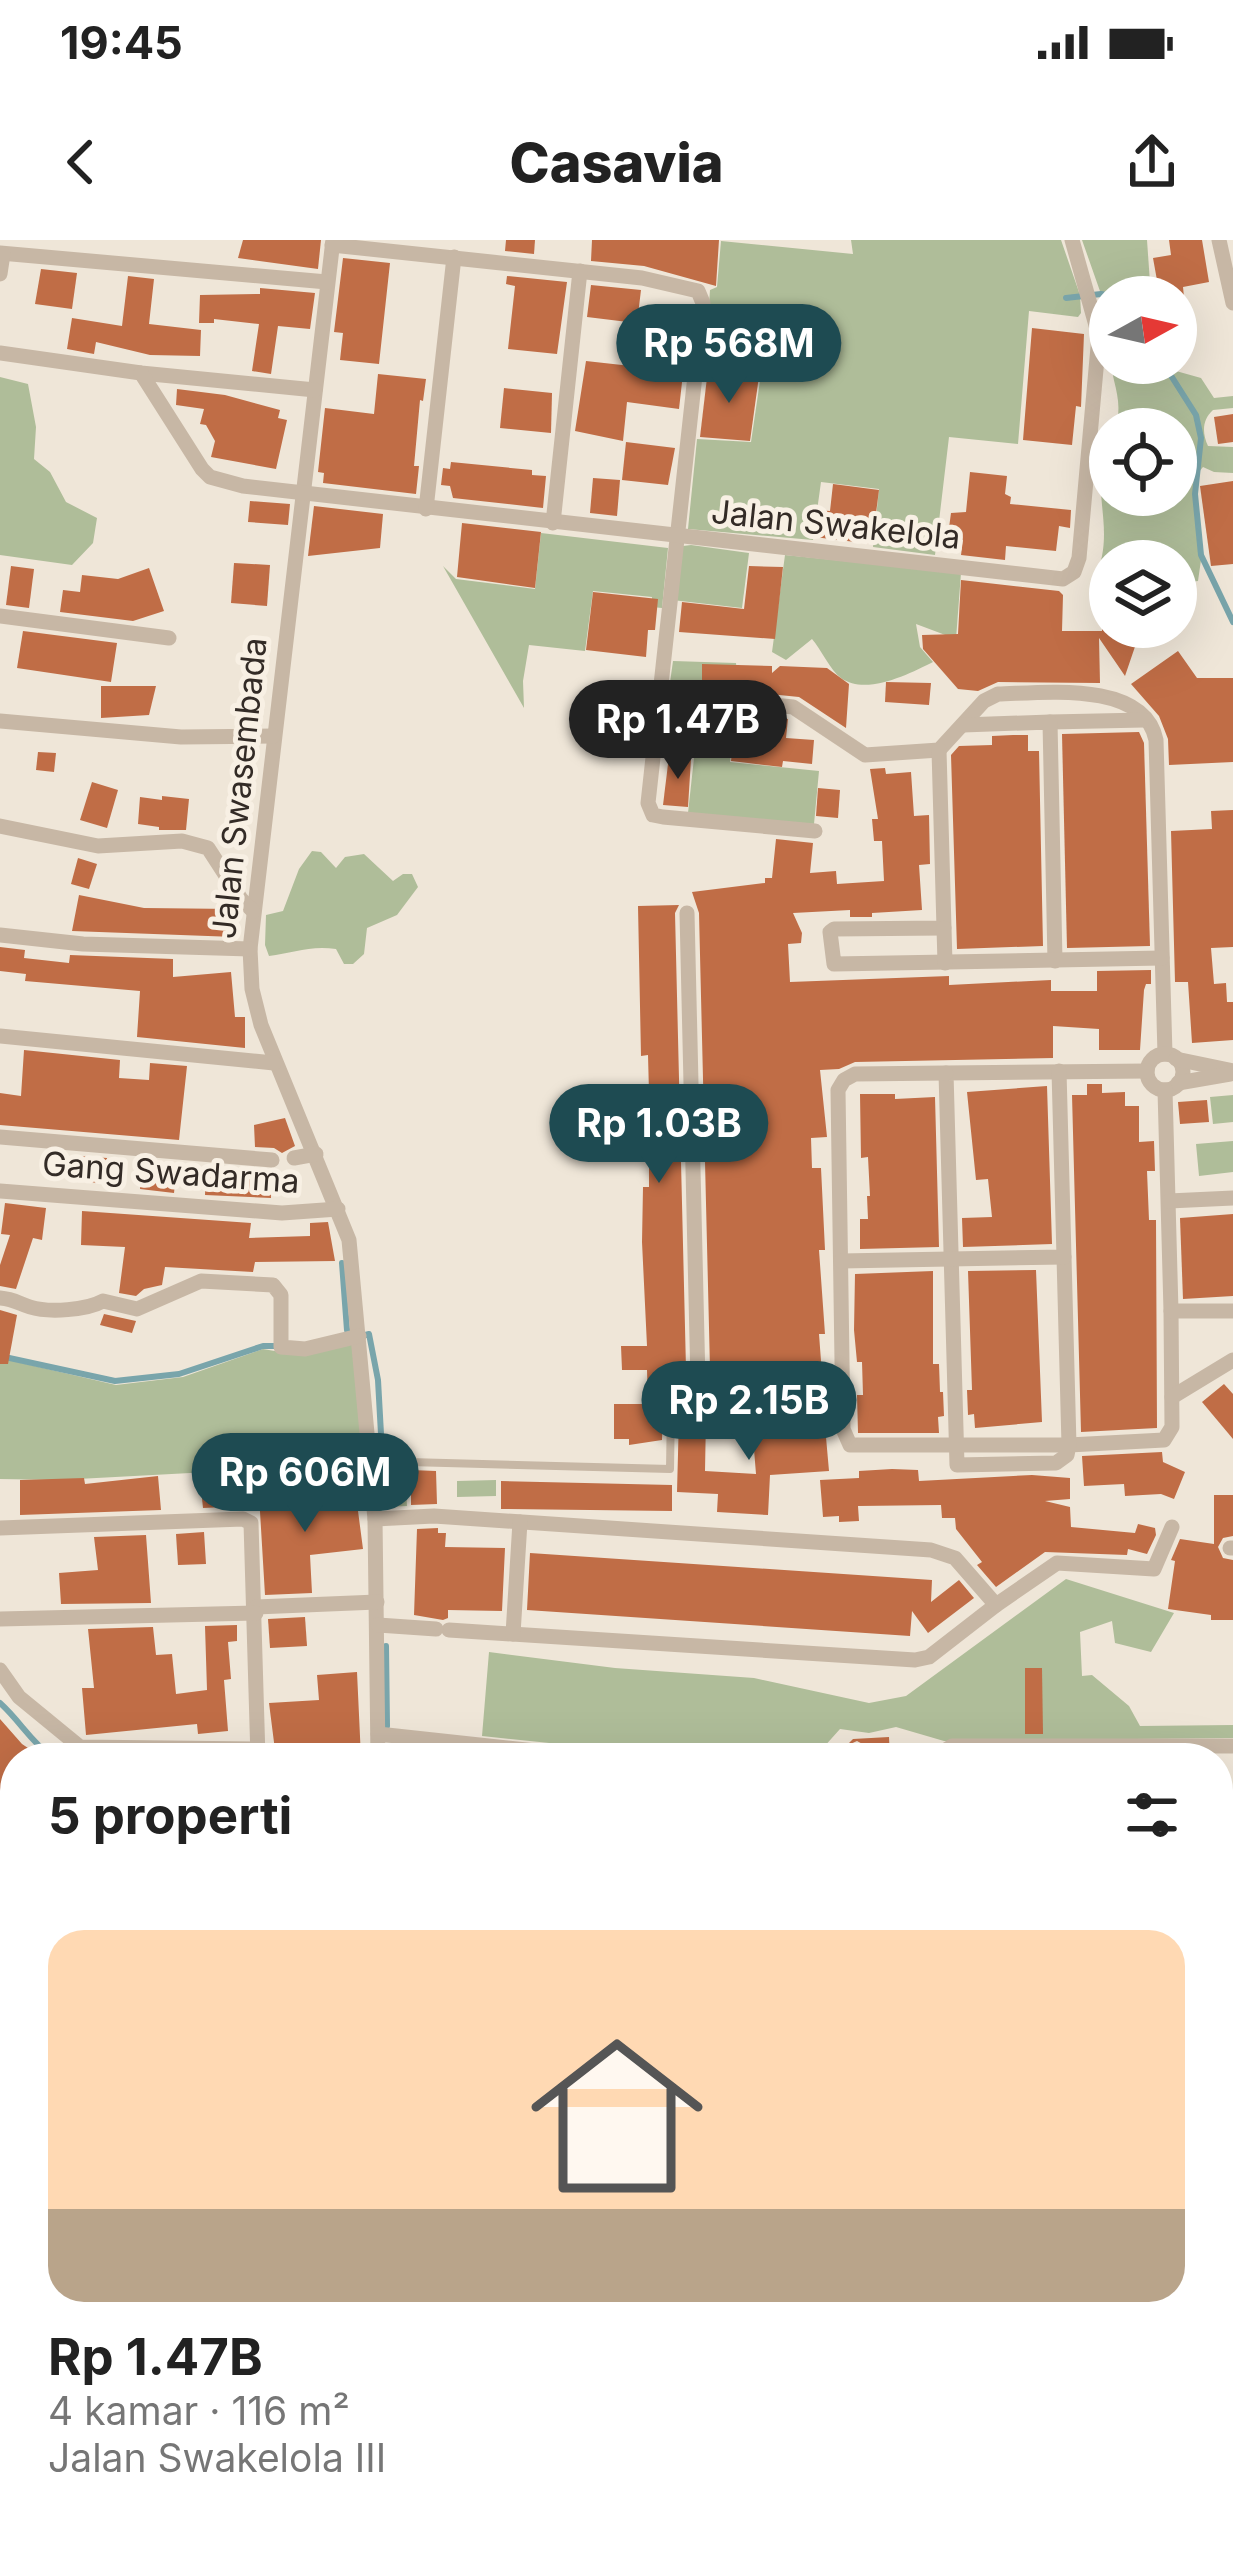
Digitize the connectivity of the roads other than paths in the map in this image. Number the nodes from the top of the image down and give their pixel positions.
1 (1072, 240) edge
2 (1220, 240) edge
3 (333, 242) edge
4 (2, 253) edge
5 (454, 257) junction
6 (580, 271) junction
7 (0, 274) edge
8 (327, 282) junction
9 (1233, 303) edge
10 (0, 353) edge
11 (141, 373) junction
12 (315, 390) junction
13 (304, 494) junction
14 (426, 509) junction
15 (553, 523) junction
16 (676, 537) junction
17 (0, 616) edge
18 (169, 638) dead end
19 (755, 704) dead end
20 (1144, 720) junction
21 (0, 721) edge
22 (1050, 722) junction
23 (963, 725) junction
24 (273, 736) junction
25 (939, 750) junction
26 (0, 826) edge
27 (815, 831) dead end
28 (253, 911) junction
29 (687, 913) dead end
30 (944, 928) junction
31 (0, 935) edge
32 (250, 949) junction
33 (1162, 958) junction
34 (1055, 962) junction
35 (945, 963) junction
36 (0, 1036) edge
37 (1171, 1057) junction
38 (274, 1063) junction
39 (1059, 1071) junction
40 (1147, 1071) junction
41 (1233, 1072) edge
42 (946, 1073) junction
43 (1172, 1087) junction
44 (0, 1137) edge
45 (316, 1154) junction
46 (294, 1158) dead end
47 (272, 1160) dead end
48 (0, 1191) edge
49 (1233, 1198) edge
50 (1169, 1201) junction
51 (338, 1209) junction
52 (1064, 1257) junction
53 (950, 1259) junction
54 (841, 1261) junction
55 (0, 1298) edge
56 (1171, 1311) junction
57 (1233, 1311) edge
58 (359, 1336) junction
59 (1233, 1360) edge
60 (1172, 1397) junction
61 (842, 1404) junction
62 (706, 1409) dead end
63 (1019, 1445) junction
64 (1069, 1445) junction
65 (954, 1446) junction
66 (370, 1461) junction
67 (1020, 1464) junction
68 (376, 1520) junction
69 (520, 1522) junction
70 (1172, 1527) dead end
71 (0, 1528) edge
72 (377, 1602) junction
73 (997, 1605) junction
74 (256, 1610) junction
75 (0, 1619) edge
76 (378, 1625) junction
77 (513, 1634) junction
78 (0, 1670) edge
79 (378, 1734) junction
80 (70, 1743) edge
81 (258, 1743) edge
82 (378, 1743) edge
83 (455, 1743) edge

1 - 16 street, Jalan Swakelola
2 - 9 street
3 - 5 street
3 - 8 street, Jalan Swasembada
4 - 7 street
4 - 8 street
5 - 6 street
5 - 14 street
6 - 15 street
6 - 16 street
8 - 12 street, Jalan Swasembada
10 - 11 street
11 - 12 street
11 - 13 street, Jalan Swakelola
12 - 13 street, Jalan Swasembada
13 - 14 street, Jalan Swakelola
13 - 24 street, Jalan Swasembada
14 - 15 street, Jalan Swakelola
15 - 16 street, Jalan Swakelola
16 - 27 street
17 - 18 street
19 - 25 street
20 - 22 street
20 - 23 street
20 - 33 street
21 - 24 street
22 - 23 street
22 - 34 street
23 - 25 street
24 - 28 street, Jalan Swasembada
25 - 30 street
26 - 28 street
28 - 32 street, Jalan Swasembada
29 - 61 street
30 - 35 street
30 - 35 street
31 - 32 street
32 - 38 street, Jalan Swasembada
33 - 34 street
33 - 37 street
34 - 35 street
36 - 38 street
37 - 40 street
37 - 41 street
37 - 43 street
38 - 45 street, Jalan Swasembada
39 - 40 street
39 - 42 street
39 - 52 street
40 - 43 street
41 - 43 street
42 - 53 street
42 - 54 street
43 - 50 street
44 - 47 street
45 - 46 street
45 - 51 street, Jalan Swasembada
48 - 51 street, Gang Swadarma
49 - 50 street
50 - 56 street
51 - 58 street, Jalan Swasembada
52 - 53 street
52 - 64 street
53 - 54 street
53 - 65 street
54 - 61 street
55 - 58 street
56 - 57 street
56 - 60 street
58 - 66 street, Jalan Swasembada
59 - 60 street
60 - 64 street
61 - 65 street
62 - 66 lane
63 - 64 street
63 - 65 street
63 - 67 street
64 - 67 street
65 - 67 street
66 - 68 street, Jalan Swasembada
68 - 69 street
68 - 72 street, Jalan Swasembada
69 - 73 street
69 - 77 street
70 - 73 street
71 - 74 street
72 - 74 street
72 - 76 street, Jalan Swasembada
73 - 77 street
74 - 75 street
74 - 81 street
76 - 77 street
76 - 79 street, Jalan Swasembada
78 - 80 street
79 - 82 street, Jalan Swasembada
79 - 83 street

